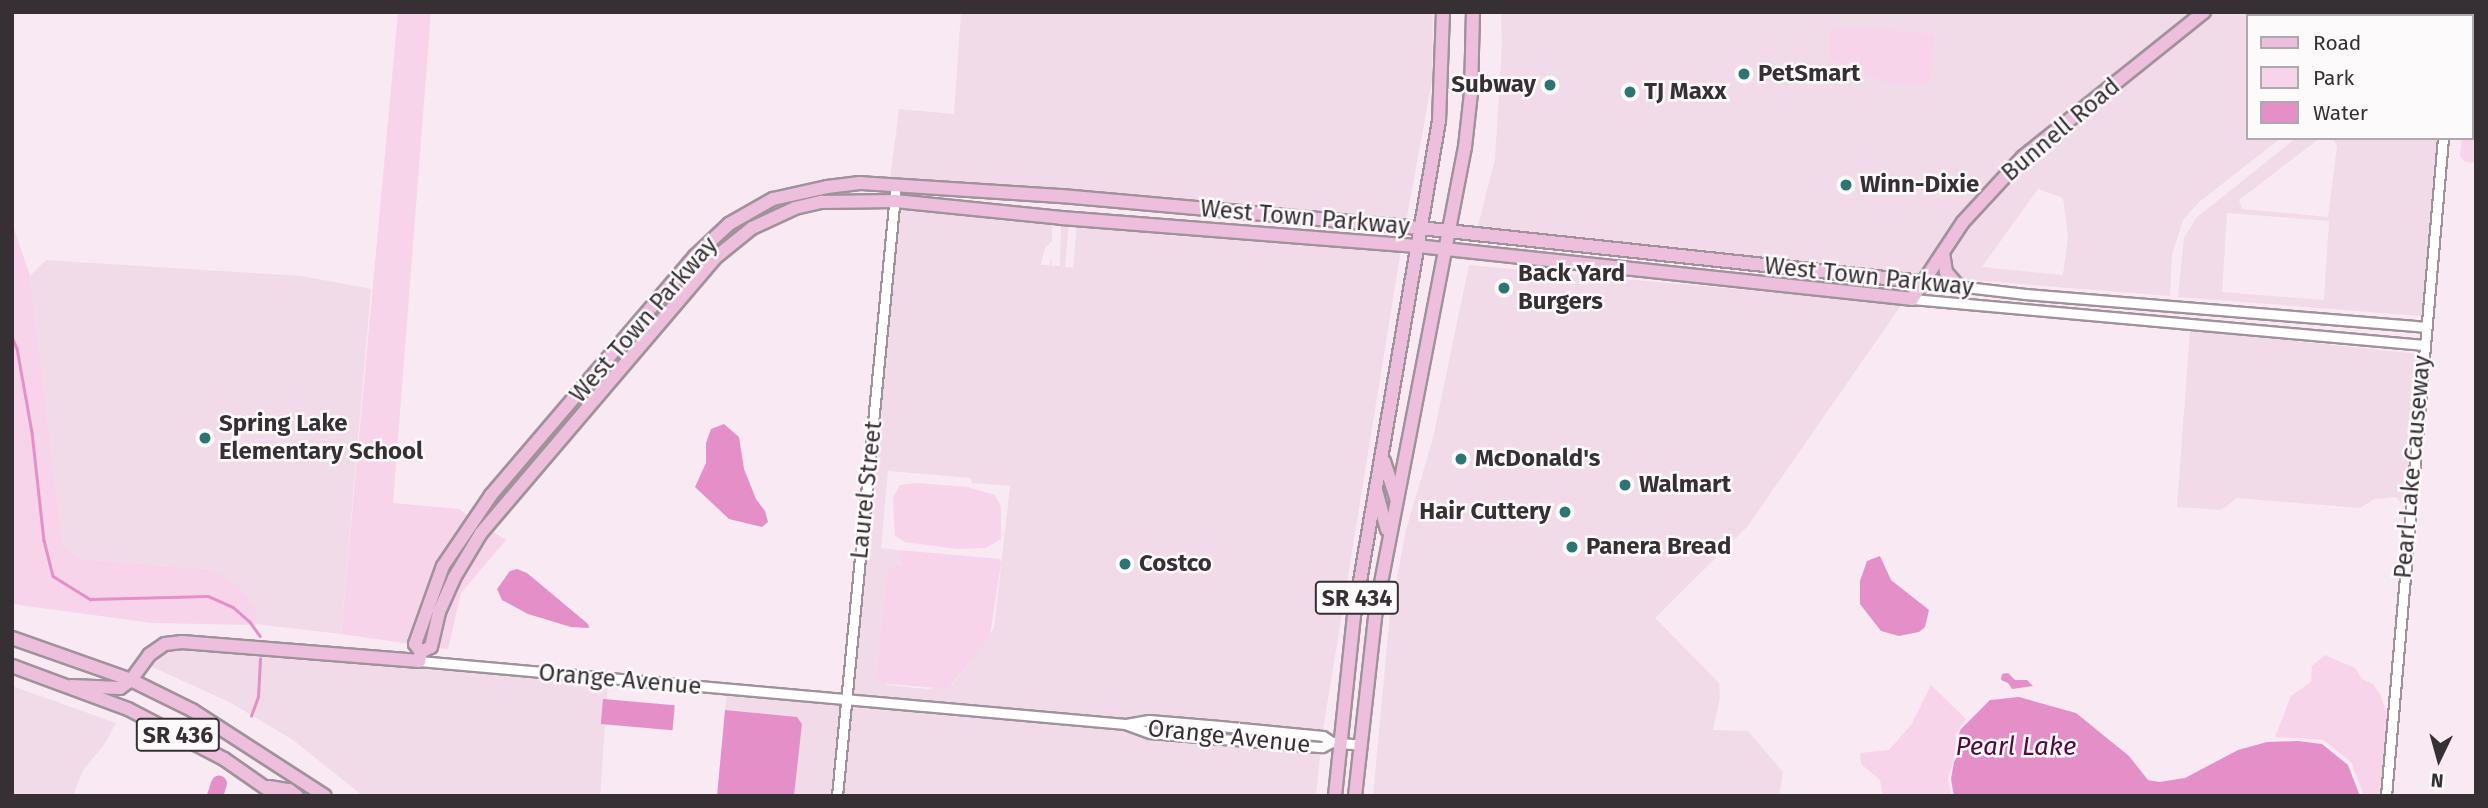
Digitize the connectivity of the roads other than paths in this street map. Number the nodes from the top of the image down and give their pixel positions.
1 (1443, 12) edge
2 (1473, 12) edge
3 (2204, 12) edge
4 (2443, 140) edge
5 (896, 184) junction
6 (895, 201) junction
7 (1420, 228) junction
8 (1448, 232) junction
9 (1417, 246) junction
10 (1446, 249) junction
11 (1943, 253) junction
12 (1923, 282) junction
13 (1958, 286) junction
14 (1912, 299) junction
15 (2425, 327) junction
16 (2423, 345) junction
17 (1382, 454) junction
18 (1376, 490) junction
19 (1396, 498) junction
20 (1388, 537) junction
21 (12, 638) edge
22 (420, 657) junction
23 (12, 666) edge
24 (131, 680) junction
25 (71, 686) junction
26 (846, 701) junction
27 (1335, 742) junction
28 (1359, 745) junction
29 (265, 787) junction
30 (277, 796) edge
31 (297, 796) edge
32 (325, 796) edge
33 (837, 796) edge
34 (1335, 796) edge
35 (1355, 796) edge
36 (2386, 796) edge

1 - 7 main road, SR 434
2 - 8 main road, SR 434
3 - 11 main road, Bunnell Road
4 - 15 street, Pearl Lake Causeway
5 - 6 street, Laurel Street
5 - 7 main road, West Town Parkway
5 - 22 main road, West Town Parkway
6 - 9 main road, West Town Parkway
6 - 22 main road, West Town Parkway
6 - 26 street, Laurel Street
7 - 8 main road, West Town Parkway
7 - 9 main road, SR 434
8 - 10 main road, SR 434
8 - 12 main road, West Town Parkway
9 - 10 main road, West Town Parkway
9 - 17 main road, SR 434
10 - 14 main road, West Town Parkway
10 - 19 main road, SR 434
11 - 12 main road, Bunnell Road
11 - 13 main road
12 - 13 street, West Town Parkway
12 - 14 main road, Bunnell Road
13 - 15 street, West Town Parkway
14 - 16 street, West Town Parkway
15 - 16 street, Pearl Lake Causeway
16 - 36 street, Pearl Lake Causeway
17 - 18 main road, SR 434
17 - 19 main road
18 - 20 main road
18 - 27 main road, SR 434
19 - 20 main road, SR 434
20 - 28 main road, SR 434
21 - 24 main road, SR 436
22 - 24 main road, Orange Avenue
22 - 26 street, Orange Avenue
23 - 25 main road, SR 436
24 - 25 main road
24 - 32 main road, SR 436
25 - 29 main road, SR 436
26 - 27 street, Orange Avenue
26 - 33 street, Laurel Street
27 - 28 street, Orange Avenue
27 - 34 main road, SR 434
28 - 35 main road, SR 434
29 - 30 main road, SR 436
29 - 31 main road

